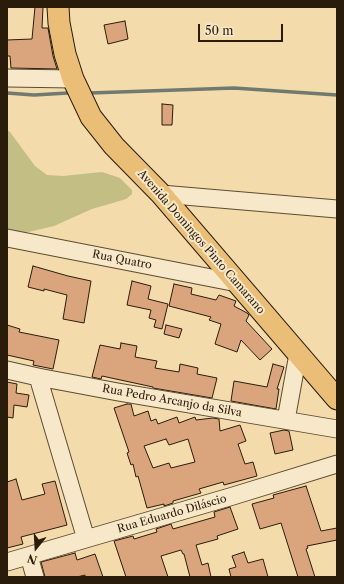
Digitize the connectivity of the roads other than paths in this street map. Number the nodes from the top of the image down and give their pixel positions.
1 (58, 7) edge
2 (7, 78) edge
3 (73, 79) junction
4 (161, 194) junction
5 (337, 209) edge
6 (7, 238) edge
7 (237, 283) junction
8 (298, 354) junction
9 (7, 370) edge
10 (38, 377) junction
11 (337, 399) edge
12 (286, 420) junction
13 (337, 429) edge
14 (337, 464) edge
15 (86, 539) junction
16 (29, 556) junction
17 (7, 562) edge
18 (35, 577) edge

1 - 3 main road, Avenida Domingos Pinto Camarano
2 - 3 street
3 - 4 main road, Avenida Domingos Pinto Camarano
4 - 5 street
4 - 7 main road, Avenida Domingos Pinto Camarano
6 - 7 street, Rua Quatro
7 - 8 main road, Avenida Domingos Pinto Camarano
8 - 11 main road, Avenida Domingos Pinto Camarano
8 - 12 street
9 - 10 street, Rua Pedro Arcanjo da Silva
10 - 12 street, Rua Pedro Arcanjo da Silva
10 - 15 street
12 - 13 street, Rua Pedro Arcanjo da Silva
14 - 15 street, Rua Eduardo Diláscio
15 - 16 street, Rua Eduardo Diláscio
16 - 17 street, Rua Eduardo Diláscio
16 - 18 street

